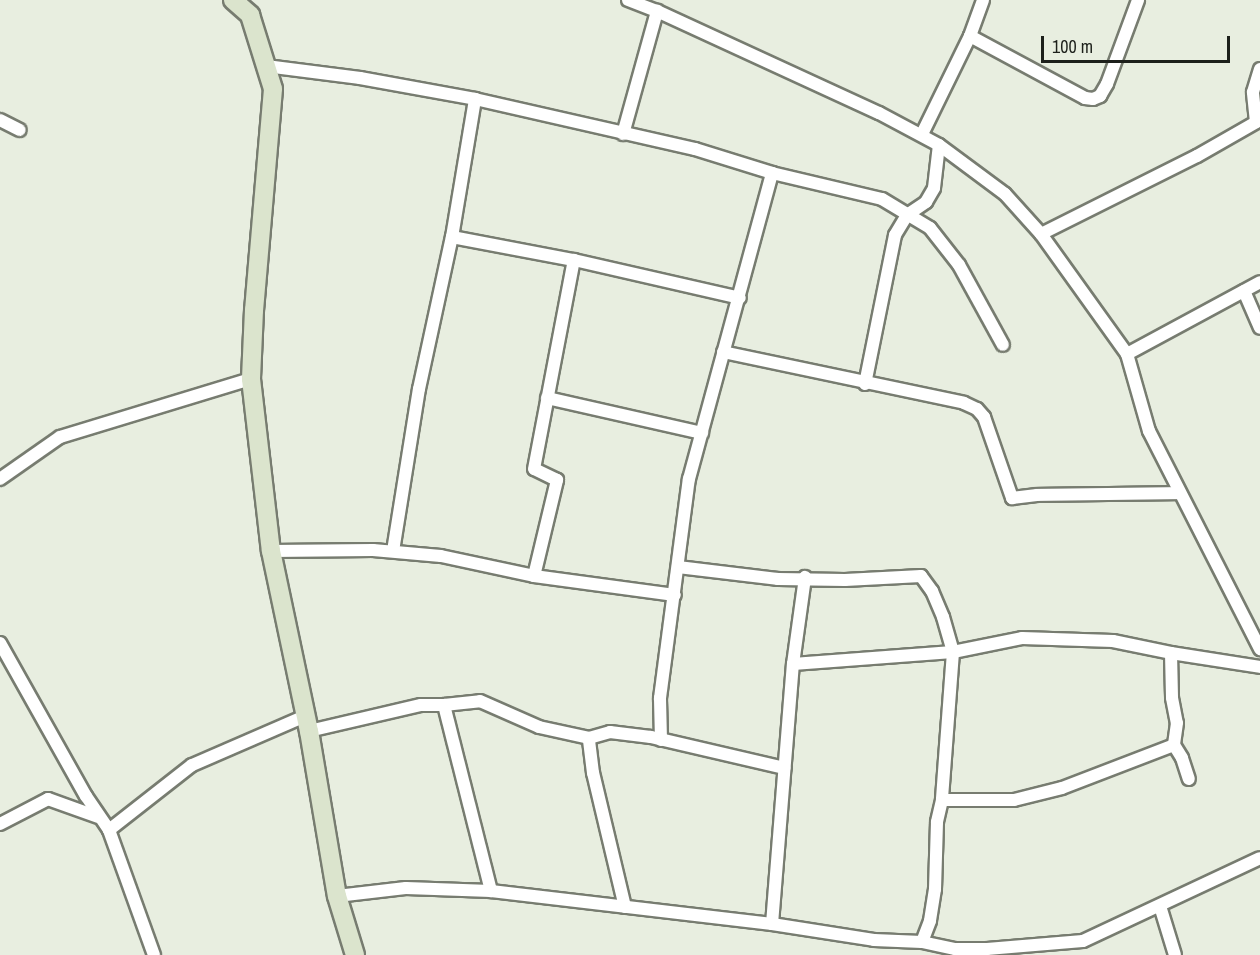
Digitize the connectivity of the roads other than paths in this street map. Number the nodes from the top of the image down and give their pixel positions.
1 (233, 0) edge
2 (628, 0) edge
3 (983, 0) edge
4 (1138, 0) edge
5 (657, 11) junction
6 (970, 36) junction
7 (266, 66) junction
8 (1260, 69) edge
9 (475, 99) junction
10 (0, 120) edge
11 (1258, 121) edge
12 (20, 130) dead end
13 (623, 134) junction
14 (922, 134) junction
15 (939, 145) junction
16 (772, 172) junction
17 (907, 215) junction
18 (1041, 234) junction
19 (452, 237) junction
20 (573, 260) junction
21 (1260, 282) edge
22 (1244, 291) junction
23 (740, 298) junction
24 (1260, 328) edge
25 (1003, 345) dead end
26 (723, 352) junction
27 (1126, 354) junction
28 (251, 379) junction
29 (865, 384) junction
30 (547, 398) junction
31 (702, 433) junction
32 (0, 479) edge
33 (1180, 493) junction
34 (271, 551) junction
35 (393, 551) junction
36 (678, 567) junction
37 (534, 576) junction
38 (805, 577) junction
39 (675, 595) junction
40 (0, 643) edge
41 (1260, 649) edge
42 (953, 651) junction
43 (1171, 653) junction
44 (793, 664) junction
45 (5, 665) edge
46 (1260, 667) edge
47 (444, 705) junction
48 (307, 724) junction
49 (589, 738) junction
50 (661, 740) junction
51 (1174, 745) junction
52 (784, 768) junction
53 (1189, 778) dead end
54 (942, 800) junction
55 (98, 817) junction
56 (0, 824) edge
57 (109, 830) junction
58 (1260, 858) edge
59 (491, 891) junction
60 (337, 896) junction
61 (1160, 906) junction
62 (625, 907) junction
63 (772, 924) junction
64 (1083, 941) junction
65 (922, 942) junction
66 (154, 955) edge
67 (355, 955) edge
68 (1086, 955) edge
69 (1175, 955) edge

1 - 7 street
2 - 5 street
3 - 6 street
4 - 6 street
5 - 13 street
5 - 14 street
6 - 14 street
7 - 9 street
7 - 28 street
8 - 11 street
9 - 13 street
9 - 19 street
10 - 12 street
11 - 18 street
13 - 16 street
14 - 15 street
15 - 17 street
15 - 18 street
16 - 17 street
16 - 23 street
17 - 25 street
17 - 29 street
18 - 27 street
19 - 20 street
19 - 35 street
20 - 23 street
20 - 30 street
21 - 22 street
22 - 24 street
22 - 27 street
23 - 26 street
26 - 29 street
26 - 31 street
27 - 33 street
28 - 32 street
28 - 34 street
29 - 33 street
30 - 31 street
30 - 37 street
31 - 36 street
33 - 41 street
34 - 35 street
34 - 48 street
35 - 37 street
36 - 38 street
36 - 39 street
37 - 39 street
38 - 42 street
38 - 44 street
39 - 50 street
40 - 45 street
42 - 43 street
42 - 44 street
42 - 54 street
43 - 46 street
43 - 51 street
44 - 52 street
45 - 55 street
47 - 48 street
47 - 49 street
47 - 59 street
48 - 57 street
48 - 60 street
49 - 50 street
49 - 62 street
50 - 52 street
51 - 53 street
51 - 54 street
52 - 63 street
54 - 65 street
55 - 56 street
55 - 57 street
57 - 66 street
58 - 61 street
59 - 60 street
59 - 62 street
60 - 67 street
61 - 64 street
61 - 69 street
62 - 63 street
63 - 65 street
64 - 65 street
64 - 68 street

